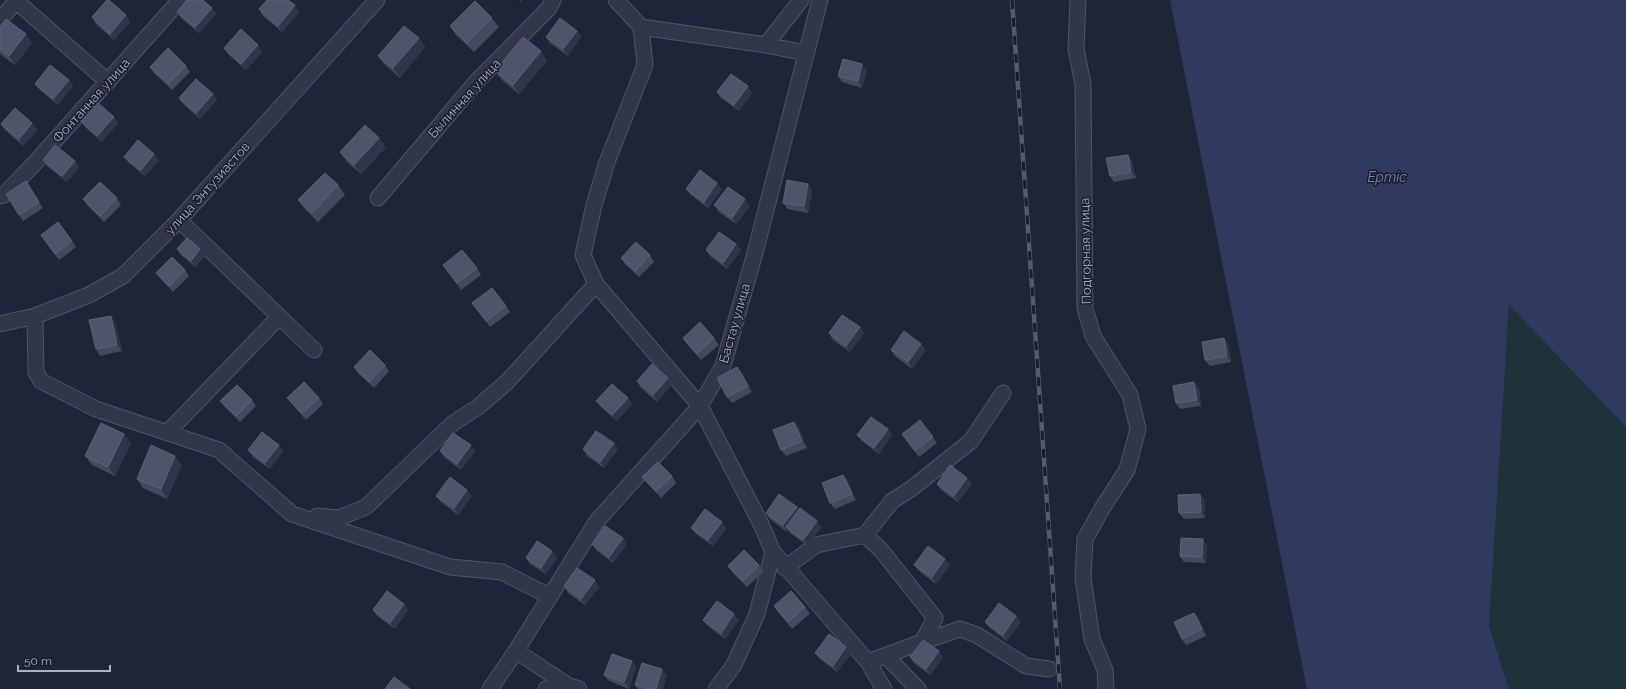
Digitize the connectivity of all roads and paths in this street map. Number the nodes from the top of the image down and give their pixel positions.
1 (16, 0) edge
2 (180, 0) edge
3 (377, 0) edge
4 (553, 0) edge
5 (616, 0) edge
6 (801, 0) edge
7 (820, 0) edge
8 (1078, 0) edge
9 (0, 20) edge
10 (641, 27) junction
11 (766, 45) junction
12 (806, 53) junction
13 (108, 82) junction
14 (0, 196) edge
15 (378, 198) dead end
16 (179, 220) junction
17 (596, 284) junction
18 (35, 316) junction
19 (278, 318) junction
20 (0, 324) edge
21 (314, 350) dead end
22 (1002, 393) dead end
23 (700, 406) junction
24 (167, 434) junction
25 (292, 514) junction
26 (865, 535) junction
27 (773, 552) junction
28 (785, 568) junction
29 (549, 596) junction
30 (922, 642) junction
31 (516, 651) junction
32 (886, 656) junction
33 (868, 662) junction
34 (1049, 669) dead end
35 (574, 688) edge
36 (490, 689) edge
37 (546, 689) edge
38 (716, 689) edge
39 (884, 689) edge
40 (918, 689) edge
41 (1106, 689) edge

1 - 9 street
1 - 13 street
2 - 13 street, Фонтанная улица
3 - 16 street, улица Энтузиастов
4 - 15 street, Былинная улица
5 - 10 street
6 - 11 street
7 - 12 street, Бастау улица
8 - 41 street, Подгорная улица
10 - 11 street
10 - 17 street
11 - 12 street
12 - 23 street, Бастау улица
13 - 14 street, Фонтанная улица
16 - 18 street, улица Энтузиастов
16 - 19 street
17 - 23 street
17 - 25 street
18 - 20 street, улица Энтузиастов
18 - 24 street
19 - 21 street
19 - 24 street
22 - 26 street
23 - 27 street
23 - 29 street, Бастау улица
24 - 25 street
25 - 29 street
26 - 28 street
26 - 30 street
27 - 28 street
27 - 38 street
28 - 33 street
29 - 31 street, Бастау улица
30 - 32 street
30 - 34 street
31 - 35 street
31 - 36 street, Бастау улица
32 - 33 street
32 - 40 street
33 - 39 street
35 - 37 street

